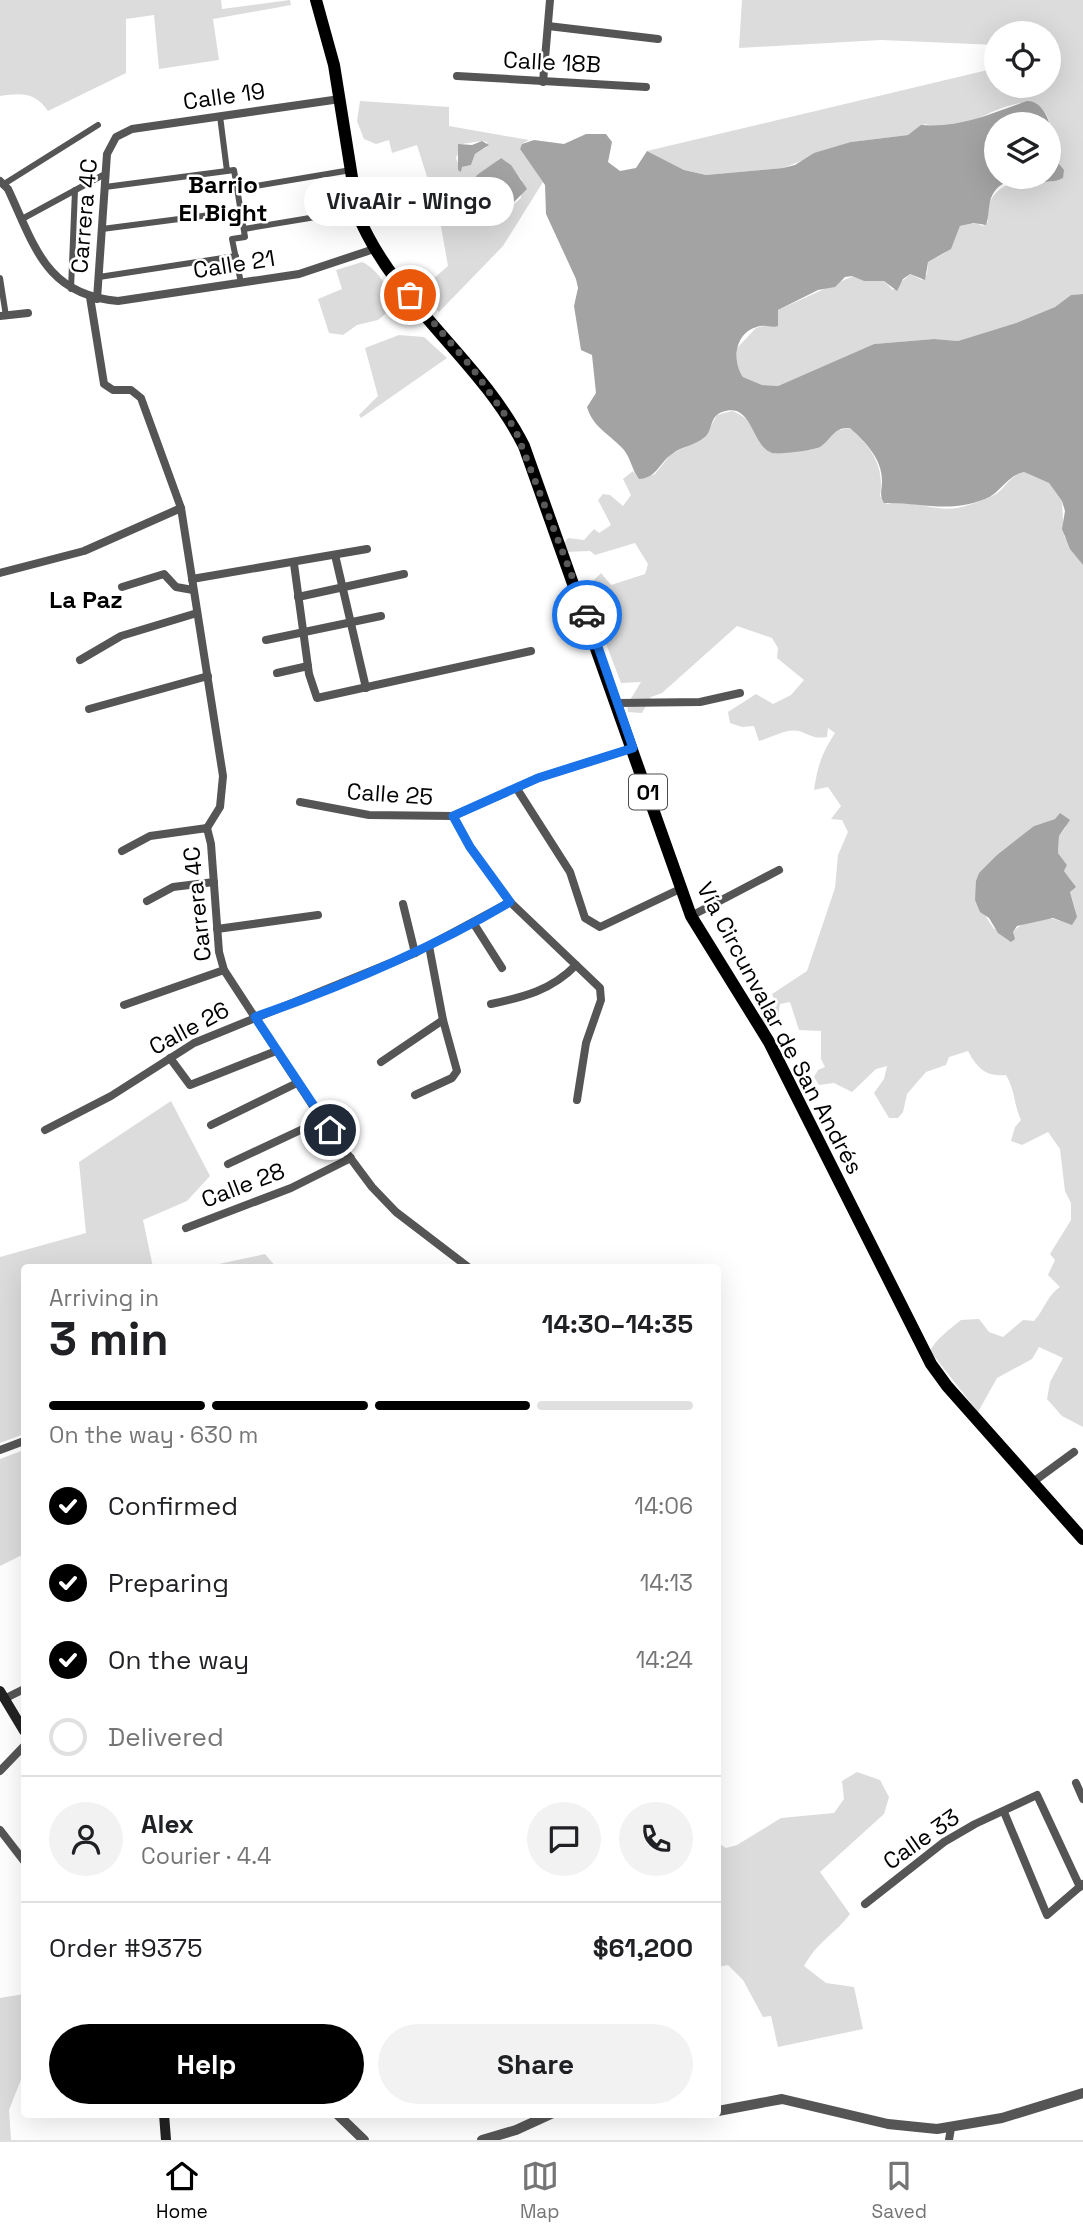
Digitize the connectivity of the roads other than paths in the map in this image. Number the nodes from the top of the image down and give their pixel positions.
1 (316, 0) edge
2 (550, 0) edge
3 (548, 26) junction
4 (658, 39) dead end
5 (457, 76) dead end
6 (543, 82) junction
7 (646, 87) dead end
8 (340, 99) junction
9 (220, 116) junction
10 (98, 125) dead end
11 (116, 137) joint
12 (351, 170) junction
13 (228, 171) junction
14 (105, 174) junction
15 (2, 183) edge
16 (104, 187) junction
17 (237, 189) junction
18 (75, 190) junction
19 (358, 210) junction
20 (241, 211) junction
21 (22, 219) junction
22 (102, 229) junction
23 (244, 229) junction
24 (374, 249) junction
25 (236, 256) junction
26 (99, 276) junction
27 (0, 278) edge
28 (241, 283) junction
29 (71, 289) junction
30 (94, 298) junction
31 (28, 313) dead end
32 (2, 315) edge
33 (181, 508) junction
34 (367, 550) dead end
35 (335, 555) junction
36 (294, 564) junction
37 (0, 573) edge
38 (404, 575) dead end
39 (192, 579) junction
40 (122, 587) dead end
41 (341, 588) junction
42 (194, 590) junction
43 (298, 597) junction
44 (197, 613) junction
45 (381, 616) dead end
46 (349, 622) junction
47 (303, 632) junction
48 (266, 640) dead end
49 (531, 651) dead end
50 (80, 660) dead end
51 (308, 666) junction
52 (276, 673) dead end
53 (208, 676) junction
54 (366, 688) junction
55 (740, 692) dead end
56 (618, 703) junction
57 (89, 709) dead end
58 (633, 748) junction
59 (517, 789) junction
60 (300, 802) dead end
61 (453, 816) junction
62 (207, 828) junction
63 (122, 851) dead end
64 (779, 870) dead end
65 (214, 882) junction
66 (680, 889) junction
67 (147, 901) dead end
68 (510, 902) junction
69 (403, 904) dead end
70 (318, 915) dead end
71 (691, 916) junction
72 (474, 924) junction
73 (217, 929) junction
74 (429, 946) junction
75 (415, 953) junction
76 (576, 965) junction
77 (502, 968) dead end
78 (224, 970) junction
79 (491, 1004) dead end
80 (124, 1005) dead end
81 (255, 1017) junction
82 (443, 1020) junction
83 (276, 1051) junction
84 (170, 1058) junction
85 (381, 1062) dead end
86 (297, 1083) junction
87 (415, 1095) dead end
88 (577, 1100) dead end
89 (322, 1120) junction
90 (211, 1125) dead end
91 (45, 1130) dead end
92 (351, 1158) junction
93 (228, 1164) dead end
94 (186, 1227) dead end
95 (464, 1264) edge
96 (21, 1442) edge
97 (0, 1450) edge
98 (1074, 1452) dead end
99 (1033, 1482) junction
100 (1083, 1539) edge
101 (21, 1690) edge
102 (1, 1693) edge
103 (21, 1726) edge
104 (21, 1749) edge
105 (0, 1771) edge
106 (1076, 1783) dead end
107 (1083, 1799) edge
108 (1004, 1812) junction
109 (0, 1830) edge
110 (21, 1857) edge
111 (1082, 1886) edge
112 (864, 1904) dead end
113 (1083, 2093) edge
114 (721, 2110) edge
115 (164, 2118) edge
116 (341, 2118) edge
117 (542, 2118) edge
118 (951, 2128) junction
119 (166, 2140) edge
120 (364, 2140) edge
121 (482, 2140) edge
122 (949, 2140) edge

1 - 8 highway, Vía Circunvalar de San Andrés / 01
2 - 3 street
3 - 4 street
3 - 6 street
5 - 6 street, Calle 18B
6 - 7 street, Calle 18B
8 - 9 street, Calle 19
8 - 12 highway, Vía Circunvalar de San Andrés / 01
9 - 11 street, Calle 19
9 - 13 street
10 - 15 street
11 - 14 street, Carrera 4C
12 - 17 street
12 - 19 highway, Vía Circunvalar de San Andrés / 01
13 - 16 street
13 - 17 street
14 - 16 street, Carrera 4C
14 - 18 street
15 - 21 street
16 - 22 street, Carrera 4C
17 - 20 street
18 - 21 street
18 - 29 street
19 - 23 street
19 - 24 highway, Vía Circunvalar de San Andrés / 01
20 - 22 street
20 - 23 street
21 - 29 street
22 - 26 street, Carrera 4C
23 - 25 street
24 - 28 street, Calle 21
24 - 56 highway, Vía Circunvalar de San Andrés / 01
25 - 26 street
25 - 28 street
26 - 30 street, Carrera 4C
27 - 32 street
28 - 30 street, Calle 21
29 - 30 street
30 - 33 street, Carrera 4C
31 - 32 street
33 - 37 street
33 - 39 street
34 - 35 street
35 - 36 street
35 - 41 street
36 - 39 street
36 - 43 street
38 - 41 street
39 - 42 street
40 - 42 street
41 - 43 street
41 - 46 street
42 - 44 street
43 - 47 street
44 - 50 street
44 - 53 street
45 - 46 street
46 - 47 street
46 - 54 street
47 - 48 street
47 - 51 street
49 - 54 street
51 - 52 street
51 - 54 street
53 - 57 street
53 - 62 street
55 - 56 street
56 - 58 highway, Vía Circunvalar de San Andrés / 01
58 - 59 street, Calle 25
58 - 66 highway, Vía Circunvalar de San Andrés / 01
59 - 61 street, Calle 25
59 - 66 street
60 - 61 street, Calle 25
61 - 68 street
62 - 63 street, Carrera 4C
62 - 65 street, Carrera 4C
64 - 71 street
65 - 67 street
65 - 73 street, Carrera 4C
66 - 71 highway, Vía Circunvalar de San Andrés / 01
68 - 72 street, Calle 26
68 - 76 street
69 - 75 street
70 - 73 street
71 - 99 highway, Vía Circunvalar de San Andrés / 01
72 - 74 street, Calle 26
72 - 77 street
73 - 78 street, Carrera 4C
74 - 75 street, Calle 26
74 - 82 street
75 - 81 street, Calle 26
76 - 79 street
76 - 88 street
78 - 80 street
78 - 81 street, Carrera 4C
81 - 83 street, Carrera 4C
81 - 84 street, Calle 26
82 - 85 street
82 - 87 street
83 - 84 street
83 - 86 street, Carrera 4C
84 - 91 street, Calle 26
86 - 89 street, Carrera 4C
86 - 90 street
89 - 92 street, Carrera 4C
89 - 93 street
92 - 94 street, Calle 28
92 - 95 street, Carrera 4C
96 - 97 street
98 - 99 street
99 - 100 highway, Vía Circunvalar de San Andrés / 01
101 - 102 street
102 - 103 main road
104 - 105 street
106 - 107 street
108 - 111 street, Calle 33
108 - 111 street
108 - 112 street, Calle 33
109 - 110 street
113 - 118 street
114 - 118 street
115 - 119 main road
116 - 120 street
117 - 121 street
118 - 122 street

